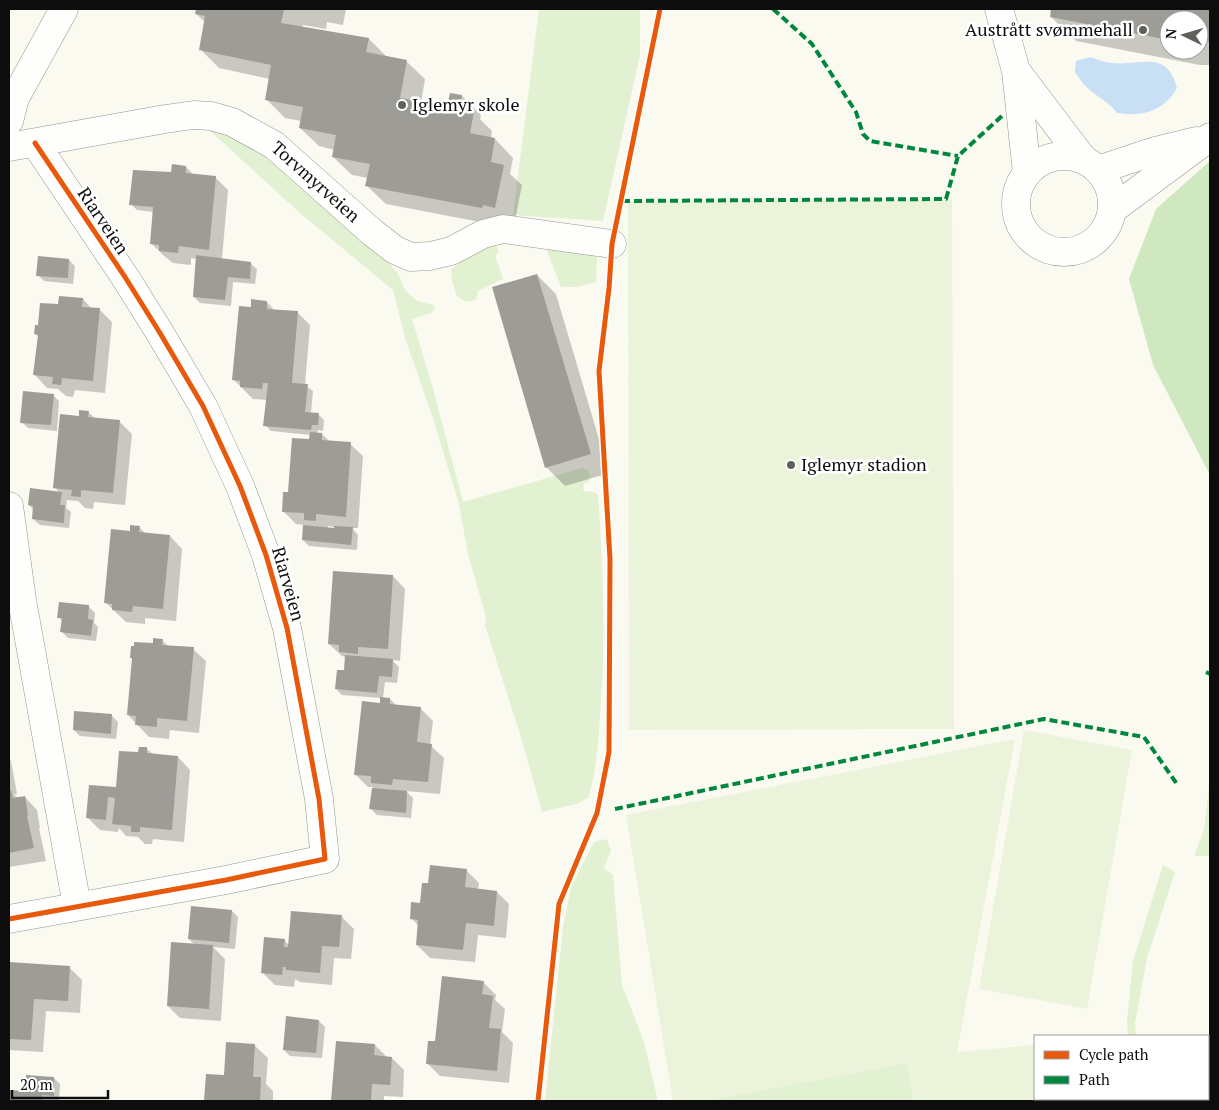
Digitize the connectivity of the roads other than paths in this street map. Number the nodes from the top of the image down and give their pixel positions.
1 (64, 9) edge
2 (999, 9) edge
3 (1016, 71) junction
4 (9, 121) edge
5 (1209, 138) edge
6 (22, 145) edge
7 (1091, 164) junction
8 (1027, 173) junction
9 (1113, 209) junction
10 (612, 244) dead end
11 (9, 506) edge
12 (77, 906) junction
13 (9, 919) edge

1 - 4 street
2 - 3 street
3 - 7 street
3 - 8 street
5 - 7 street
5 - 9 street
6 - 10 street, Torvmyrveien
6 - 12 street, Riarveien
7 - 8 street
7 - 9 street
8 - 9 street
11 - 12 street
12 - 13 street, Riarveien

